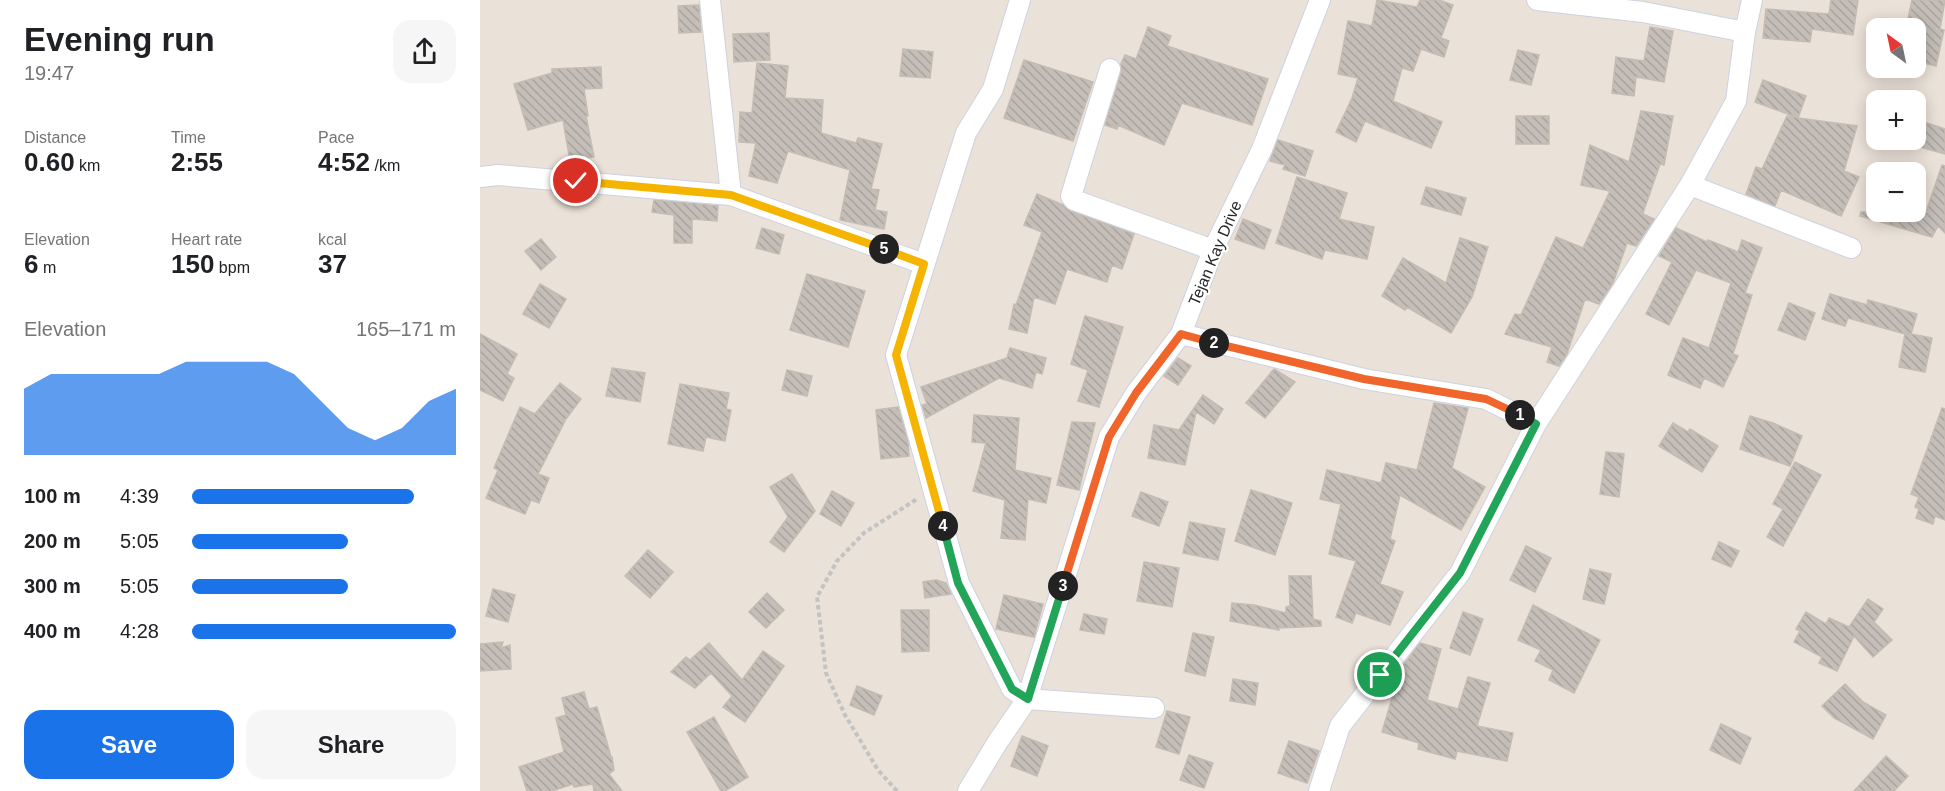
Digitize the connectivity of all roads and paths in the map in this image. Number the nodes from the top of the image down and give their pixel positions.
1 (710, 0) edge
2 (1020, 0) edge
3 (1320, 0) edge
4 (1537, 0) edge
5 (1752, 0) edge
6 (1745, 32) junction
7 (1110, 69) dead end
8 (480, 177) edge
9 (1690, 185) junction
10 (731, 195) junction
11 (1851, 248) dead end
12 (1213, 250) junction
13 (924, 264) junction
14 (1181, 334) junction
15 (1536, 424) junction
16 (933, 489) junction
17 (1028, 699) junction
18 (1154, 708) dead end
19 (897, 791) edge
20 (968, 791) edge
21 (1319, 791) edge

1 - 10 street
2 - 13 street
3 - 12 street, Tejan Kay Drive
4 - 6 street
5 - 6 street
6 - 9 street
7 - 12 street
8 - 10 street
9 - 11 street
9 - 15 street
10 - 13 street
12 - 14 street, Tejan Kay Drive
13 - 16 street
14 - 15 street
14 - 17 street, Tejan Kay Drive
15 - 21 street
16 - 17 street
16 - 19 path
17 - 18 street
17 - 20 street, Tejan Kay Drive

